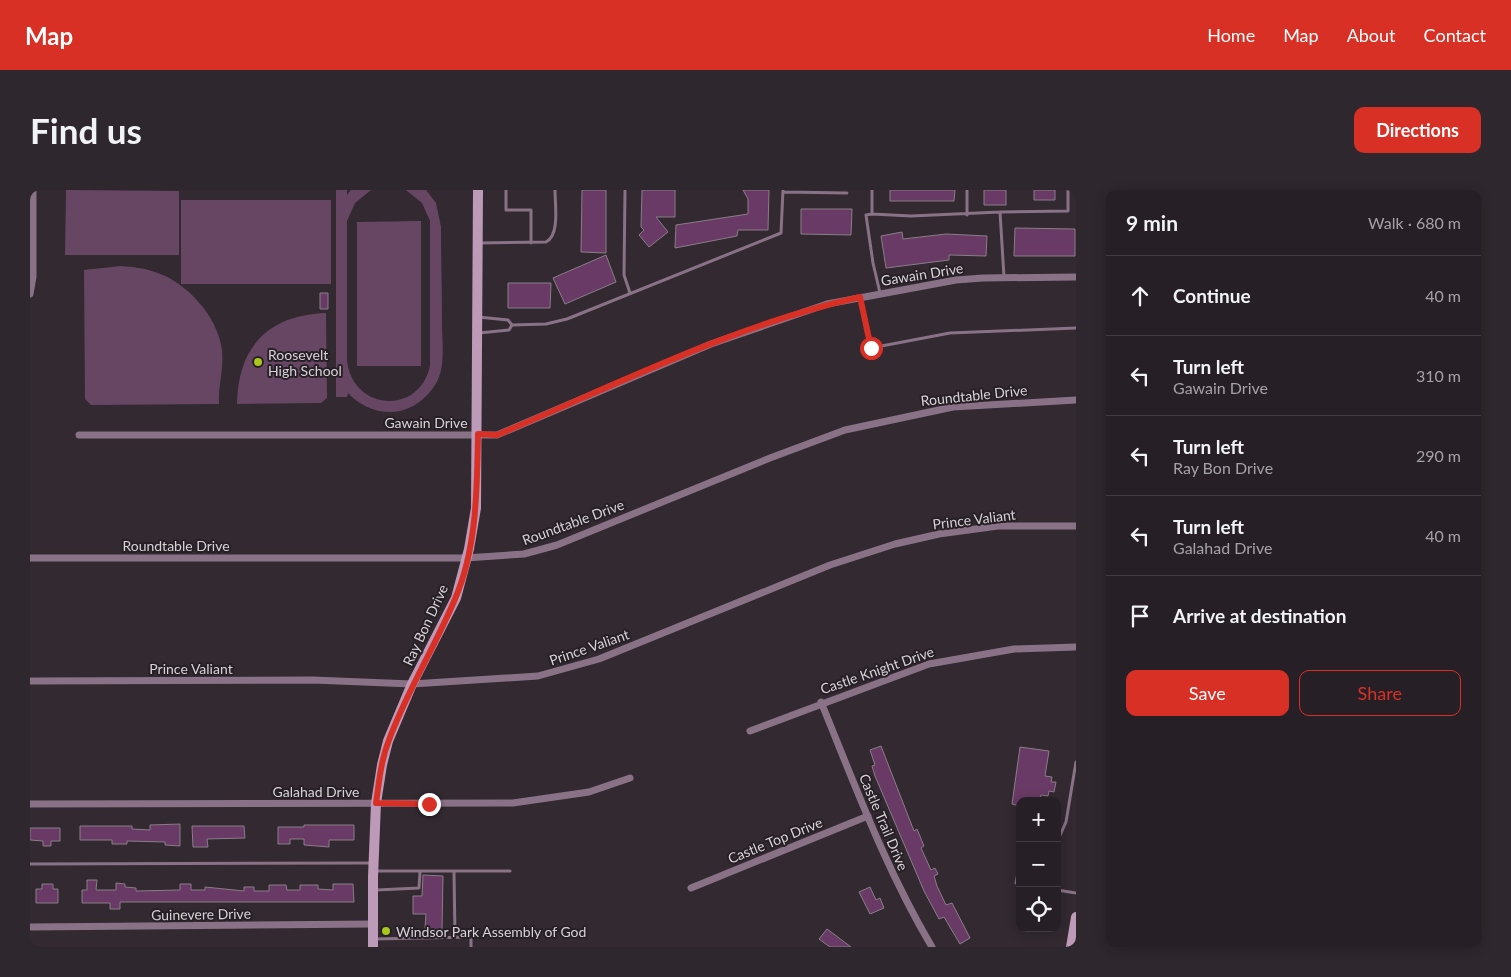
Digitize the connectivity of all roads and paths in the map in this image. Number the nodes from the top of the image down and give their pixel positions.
1 (33, 190) edge
2 (478, 190) edge
3 (506, 190) edge
4 (555, 190) edge
5 (625, 190) edge
6 (872, 190) edge
7 (967, 190) edge
8 (1068, 190) edge
9 (782, 191) edge
10 (847, 193) dead end
11 (1000, 212) junction
12 (872, 214) junction
13 (967, 215) junction
14 (478, 243) junction
15 (531, 243) junction
16 (1004, 277) junction
17 (1076, 277) edge
18 (630, 292) junction
19 (880, 293) junction
20 (30, 294) edge
21 (860, 297) junction
22 (478, 317) junction
23 (512, 325) junction
24 (1076, 328) edge
25 (478, 334) junction
26 (1076, 400) edge
27 (478, 434) junction
28 (79, 435) dead end
29 (1076, 526) edge
30 (30, 558) edge
31 (466, 558) junction
32 (1076, 647) edge
33 (30, 681) edge
34 (412, 684) junction
35 (821, 702) junction
36 (750, 731) dead end
37 (1076, 762) edge
38 (630, 778) dead end
39 (376, 803) junction
40 (30, 804) edge
41 (868, 816) junction
42 (1061, 830) edge
43 (30, 864) edge
44 (373, 867) junction
45 (510, 871) dead end
46 (420, 872) junction
47 (454, 872) junction
48 (692, 888) dead end
49 (373, 890) junction
50 (1061, 891) edge
51 (1076, 893) edge
52 (1076, 917) edge
53 (373, 924) junction
54 (30, 927) edge
55 (455, 937) junction
56 (373, 943) edge
57 (471, 947) edge
58 (932, 947) edge
59 (1071, 947) edge

1 - 20 street
2 - 14 street, Ray Bon Drive
3 - 15 lane
4 - 15 lane
5 - 18 lane
6 - 12 lane
7 - 13 lane
8 - 11 lane
9 - 10 lane
9 - 18 lane
11 - 13 lane
11 - 16 lane
12 - 13 lane
12 - 19 lane
14 - 15 lane
14 - 22 street, Ray Bon Drive
16 - 17 street, Gawain Drive
16 - 19 street, Gawain Drive
18 - 23 lane
19 - 21 street, Gawain Drive
21 - 24 lane
21 - 27 street, Gawain Drive
22 - 23 lane
22 - 25 street, Ray Bon Drive
23 - 25 lane
25 - 27 street, Ray Bon Drive
26 - 31 street, Roundtable Drive
27 - 28 street, Gawain Drive
27 - 31 street, Ray Bon Drive
29 - 34 street, Prince Valiant
30 - 31 street, Roundtable Drive
31 - 34 street, Ray Bon Drive
32 - 35 street, Castle Knight Drive
33 - 34 street, Prince Valiant
34 - 39 street, Ray Bon Drive
35 - 36 street, Castle Knight Drive
35 - 41 street, Castle Trail Drive
37 - 42 lane
38 - 39 street, Galahad Drive
39 - 40 street, Galahad Drive
39 - 44 street, Ray Bon Drive
41 - 48 street, Castle Top Drive
41 - 58 street, Castle Trail Drive
43 - 44 lane
44 - 46 lane
44 - 49 street, Ray Bon Drive
45 - 47 lane
46 - 47 lane
46 - 49 lane
47 - 55 lane
49 - 53 street, Ray Bon Drive
50 - 51 lane
52 - 59 street
53 - 54 street, Guinevere Drive
53 - 56 street, Ray Bon Drive
55 - 56 lane
55 - 57 lane

